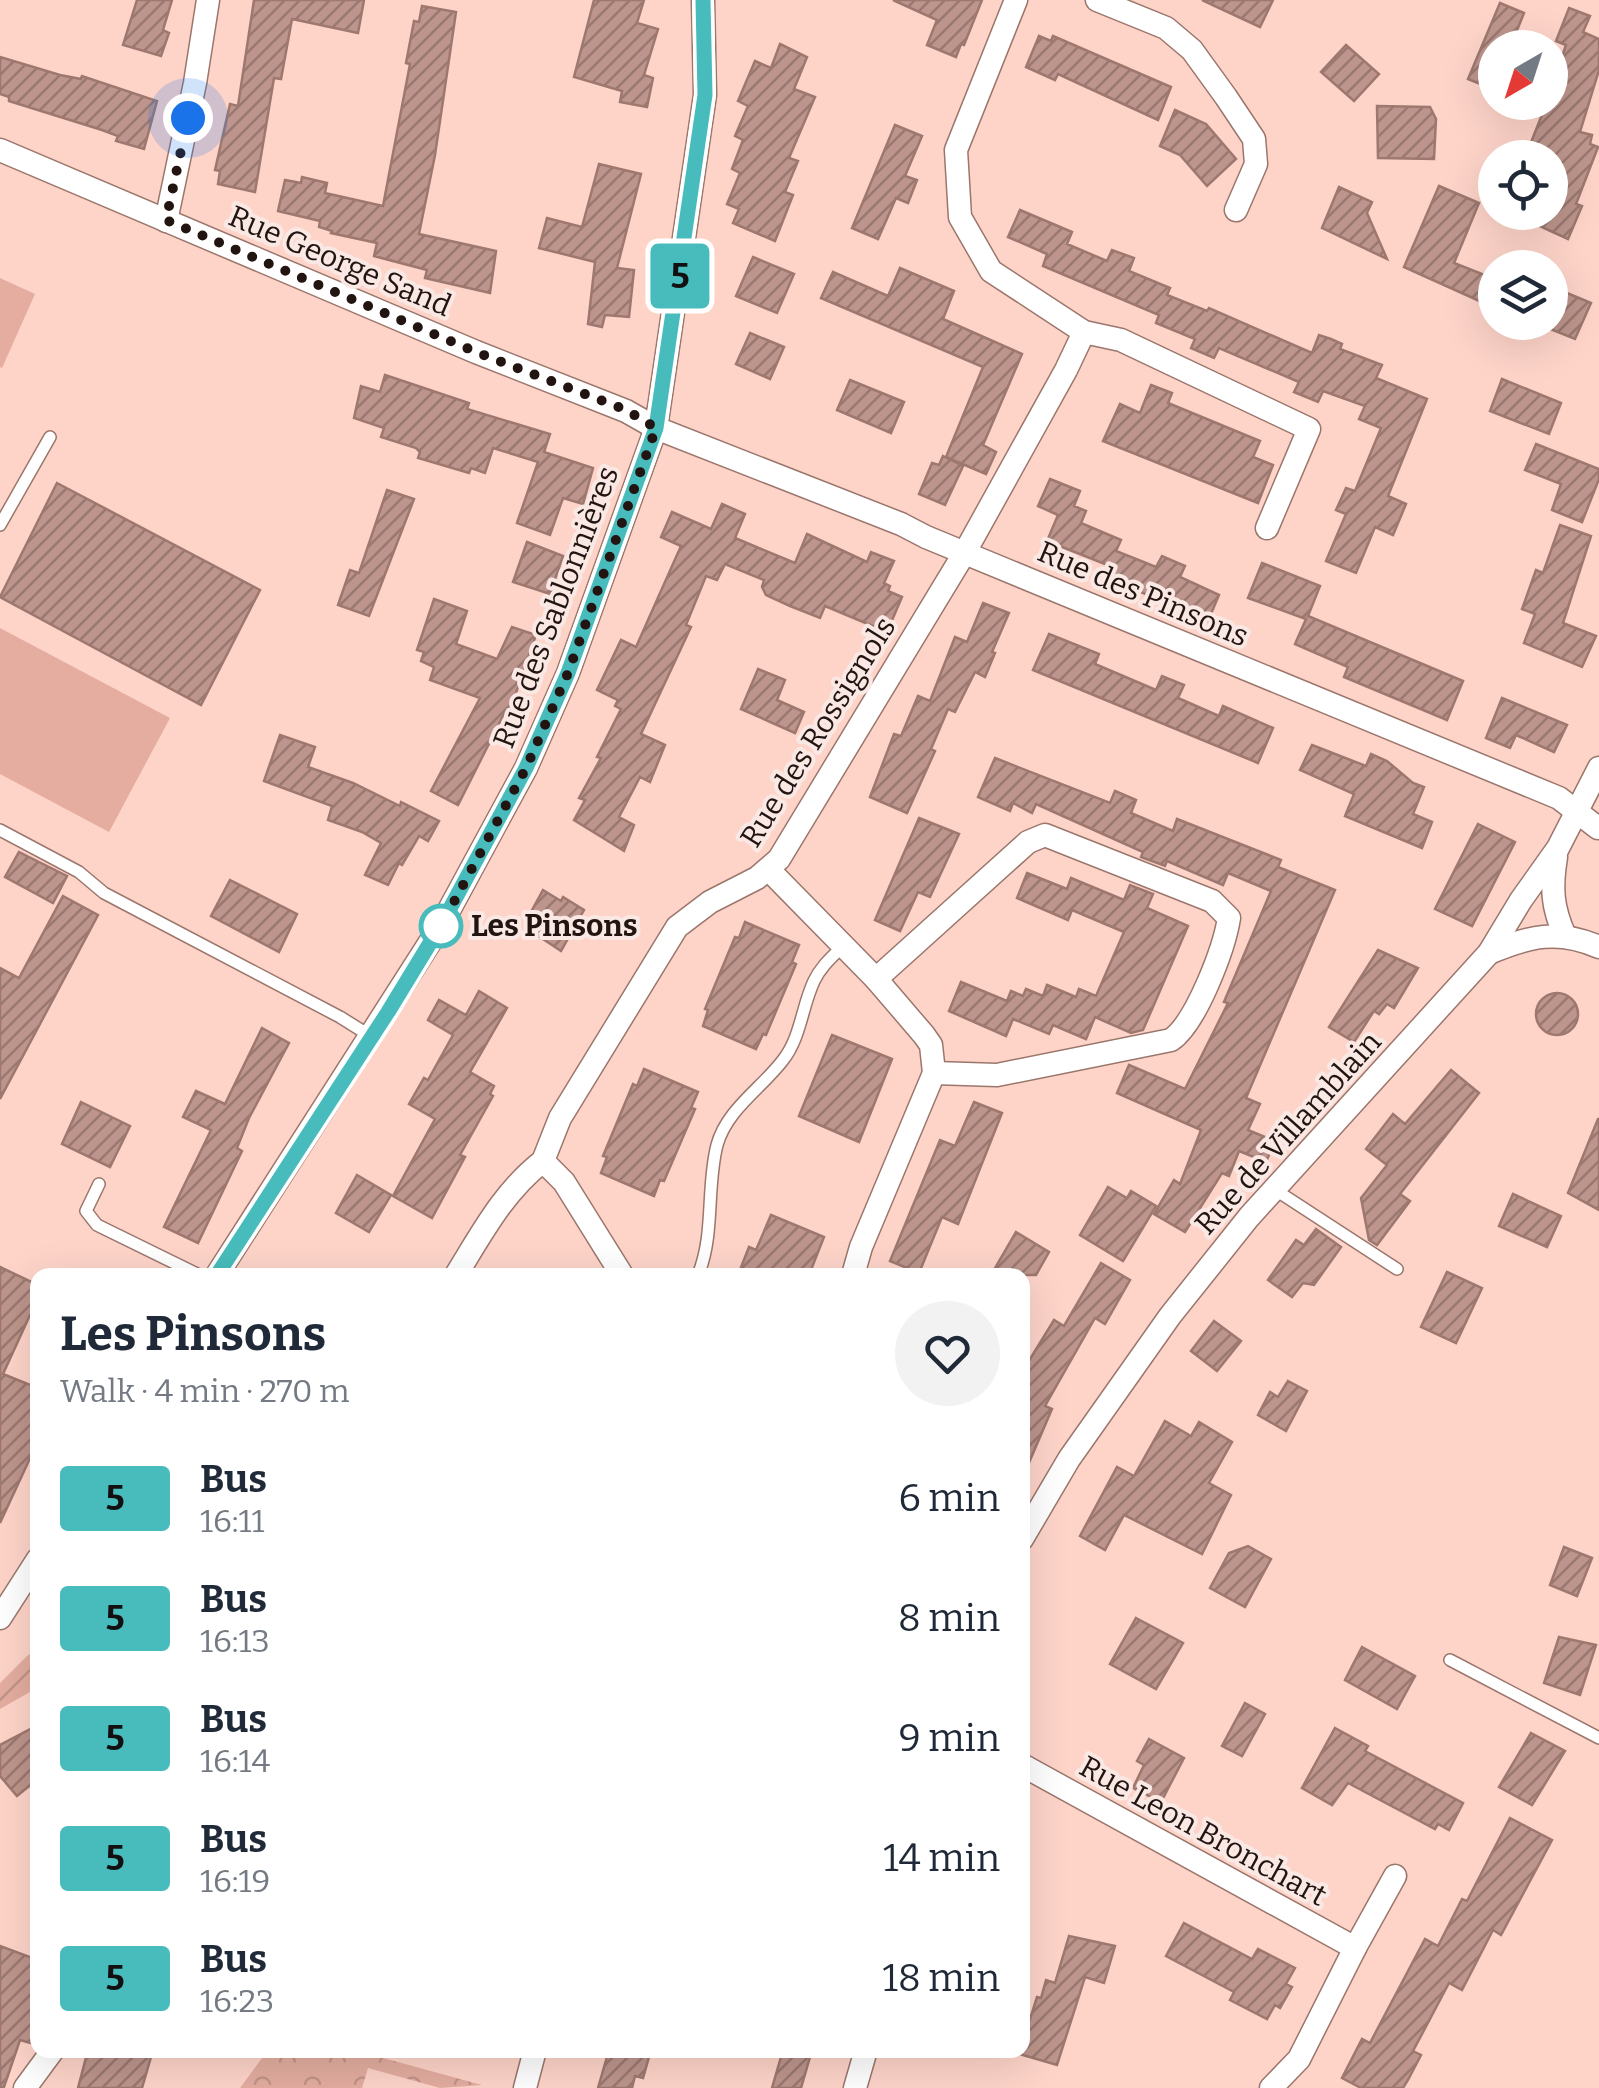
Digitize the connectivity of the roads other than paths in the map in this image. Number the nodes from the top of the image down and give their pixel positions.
1 (208, 0) edge
2 (703, 0) edge
3 (1016, 0) edge
4 (1098, 0) edge
5 (0, 150) edge
6 (1236, 210) dead end
7 (166, 220) junction
8 (1084, 332) junction
9 (656, 428) junction
10 (50, 436) dead end
11 (0, 526) edge
12 (1267, 528) dead end
13 (965, 552) junction
14 (1599, 768) edge
15 (1588, 815) edge
16 (0, 830) edge
17 (1599, 831) edge
18 (1558, 848) junction
19 (768, 869) junction
20 (1565, 936) junction
21 (844, 945) junction
22 (1599, 947) edge
23 (1490, 953) junction
24 (876, 979) junction
25 (372, 1037) junction
26 (934, 1073) junction
27 (543, 1161) junction
28 (99, 1184) dead end
29 (1274, 1189) junction
30 (185, 1268) edge
31 (222, 1268) edge
32 (460, 1268) edge
33 (618, 1268) edge
34 (700, 1268) edge
35 (859, 1268) edge
36 (1397, 1269) dead end
37 (1030, 1526) edge
38 (26, 1571) edge
39 (0, 1618) edge
40 (1450, 1660) dead end
41 (1599, 1738) edge
42 (1030, 1769) edge
43 (1395, 1876) dead end
44 (1355, 1948) junction
45 (47, 2058) edge
46 (533, 2058) edge
47 (864, 2058) edge
48 (25, 2088) edge
49 (525, 2088) edge
50 (856, 2088) edge
51 (1271, 2088) edge

1 - 7 street
2 - 9 street, Rue des Sablonnières
3 - 8 street
4 - 6 street
5 - 7 street, Rue George Sand
7 - 9 street, Rue George Sand
8 - 12 street
8 - 13 street, Rue des Rossignols
9 - 13 street, Rue des Pinsons
9 - 25 street, Rue des Sablonnières
10 - 11 lane
13 - 15 street, Rue des Pinsons
13 - 19 street, Rue des Rossignols
14 - 15 street, Rue de Villamblain
15 - 17 street, Rue des Pinsons
15 - 18 street, Rue de Villamblain
16 - 25 lane
18 - 20 street
18 - 23 street, Rue de Villamblain
19 - 21 street
19 - 27 street, Rue des Rossignols
20 - 22 street
20 - 23 street
21 - 24 street
21 - 34 lane
23 - 29 street, Rue de Villamblain
24 - 26 street
24 - 26 street
25 - 31 street, Rue des Sablonnières
26 - 35 street
27 - 32 street
27 - 33 street
28 - 30 lane
29 - 36 lane
29 - 37 street, Rue de Villamblain
38 - 39 street
40 - 41 lane
42 - 44 street, Rue Leon Bronchart
43 - 44 street
44 - 51 street
45 - 48 street
46 - 49 street
47 - 50 street

